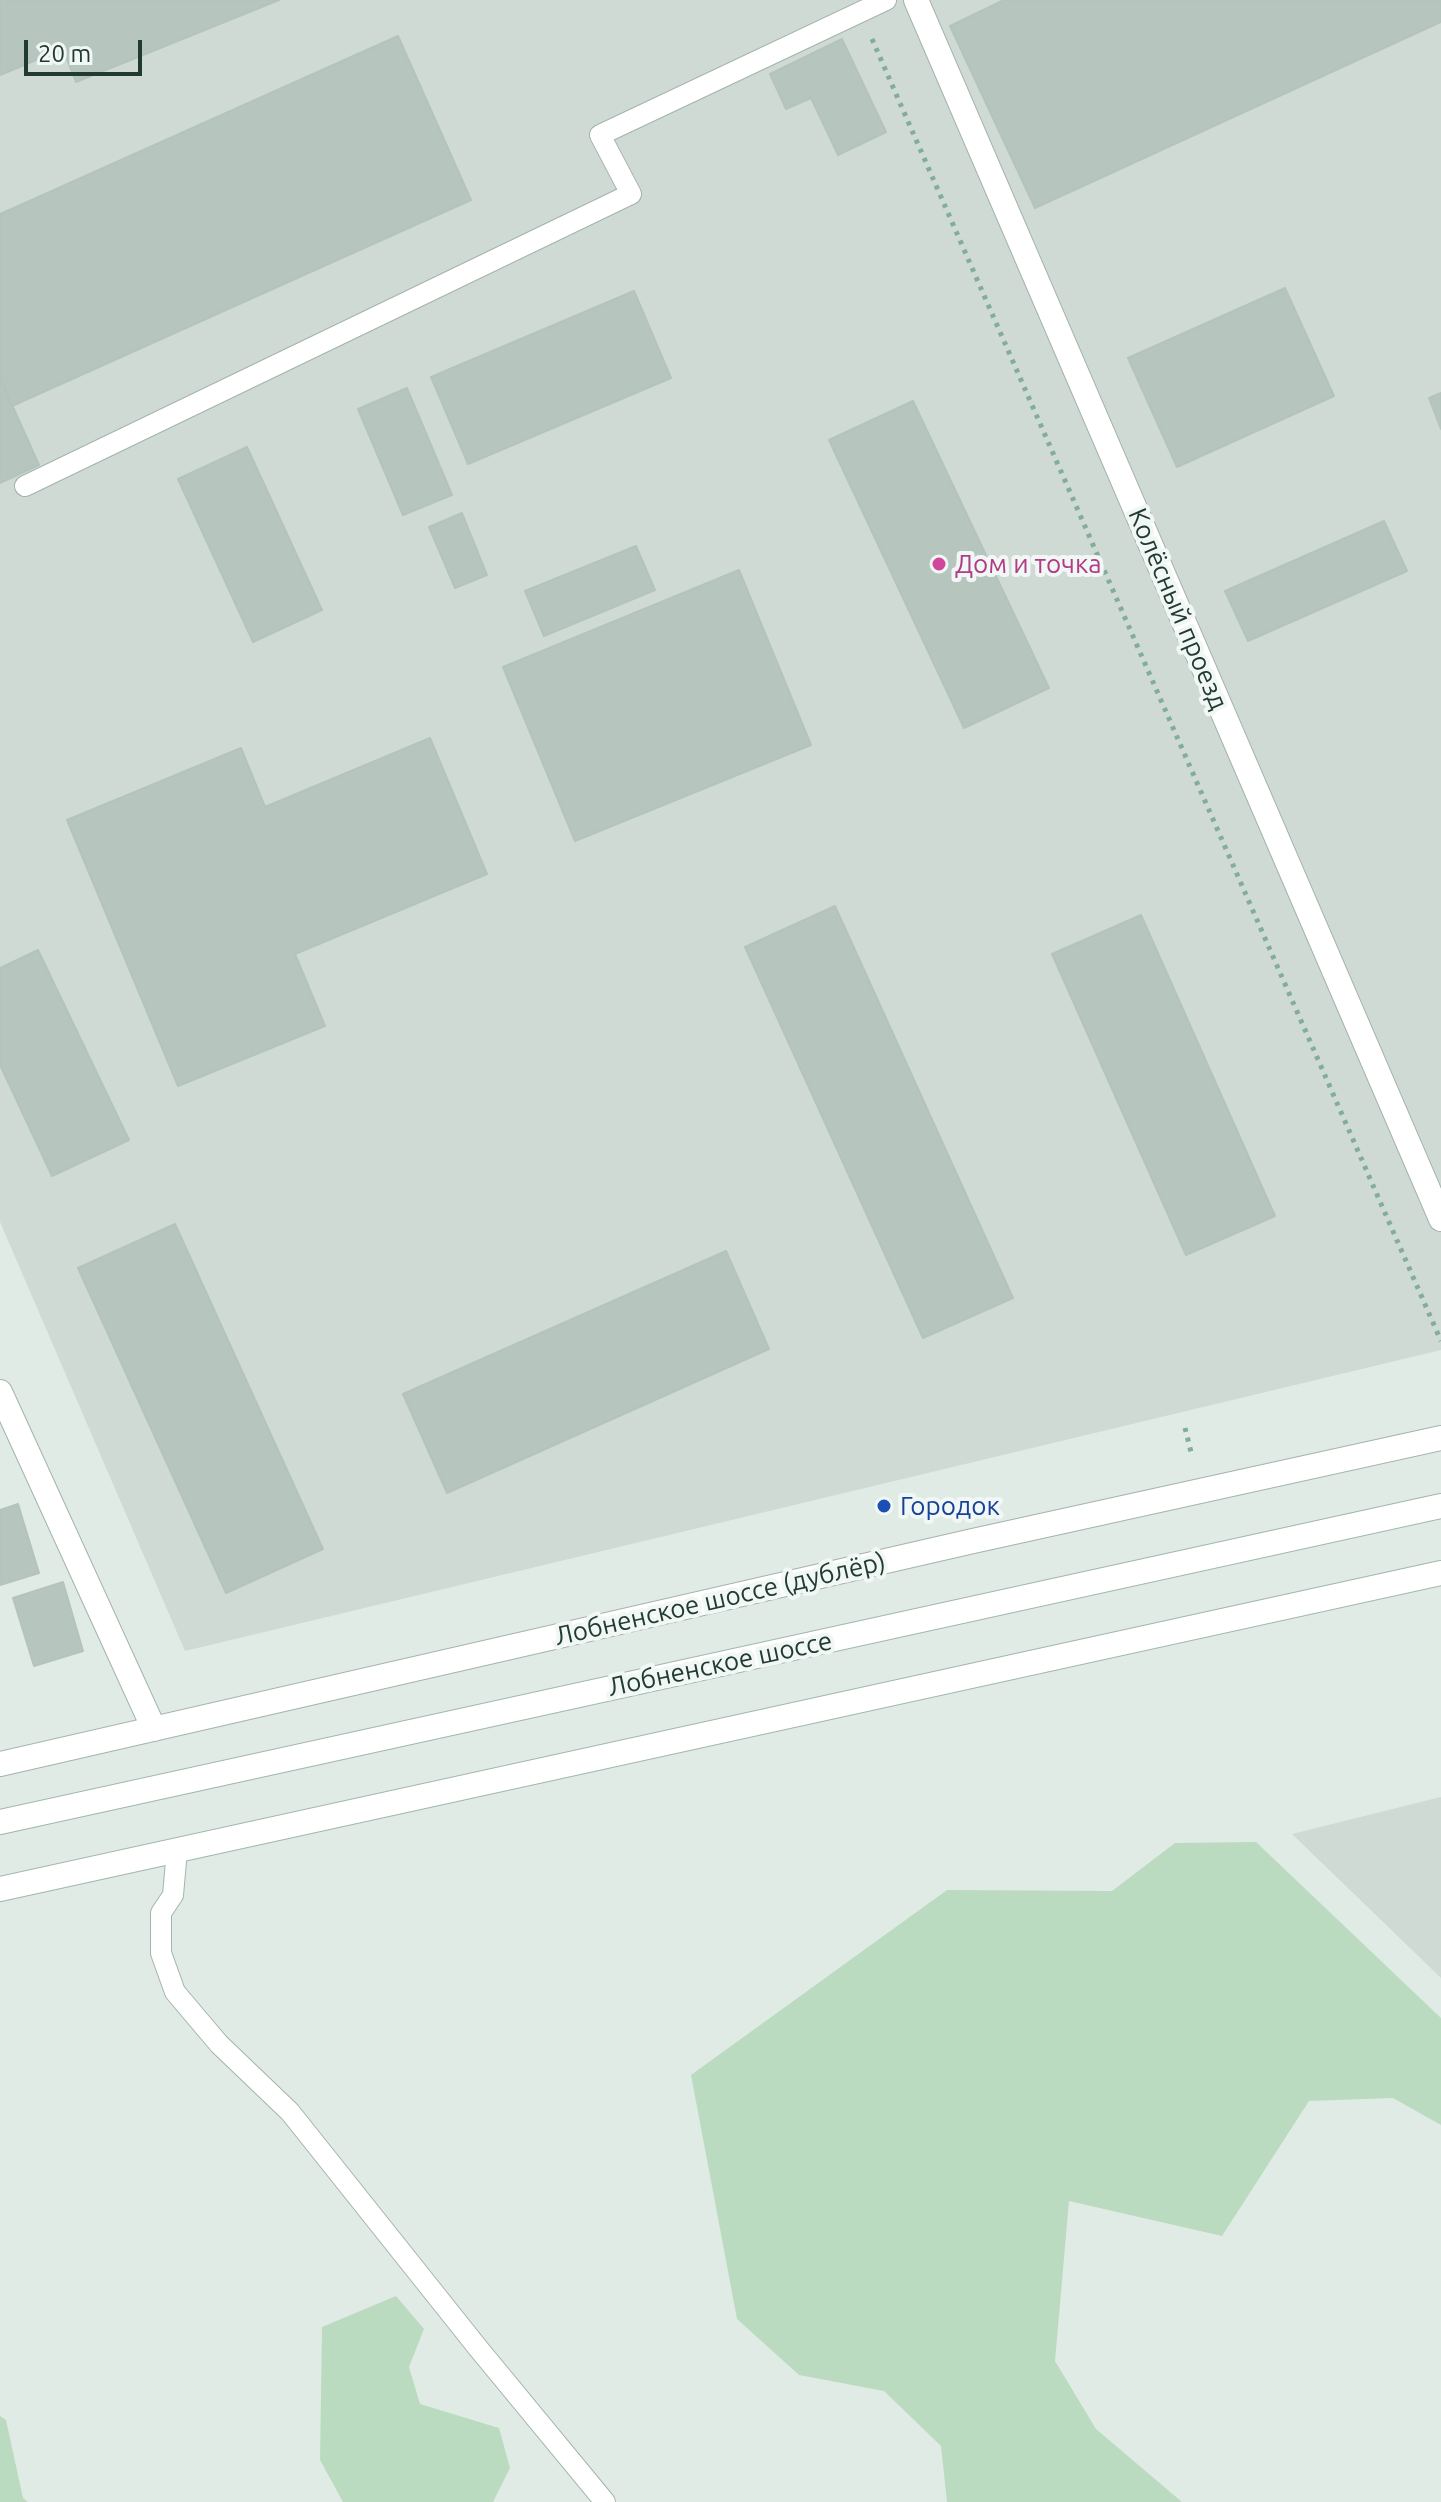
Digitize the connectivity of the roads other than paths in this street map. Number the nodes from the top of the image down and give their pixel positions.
1 (886, 0) edge
2 (916, 0) edge
3 (25, 486) dead end
4 (1441, 1219) edge
5 (0, 1392) edge
6 (7, 1424) edge
7 (1441, 1438) edge
8 (1441, 1506) edge
9 (1441, 1573) edge
10 (154, 1729) junction
11 (0, 1764) edge
12 (0, 1822) edge
13 (177, 1850) junction
14 (0, 1889) edge
15 (605, 2502) edge

1 - 3 lane
2 - 4 street, Колёсный проезд
5 - 6 street
6 - 10 street
7 - 10 street, Лобненское шоссе (дублёр)
8 - 12 street, Лобненское шоссе
9 - 13 street
10 - 11 street, Лобненское шоссе (дублёр)
13 - 14 street
13 - 15 lane

